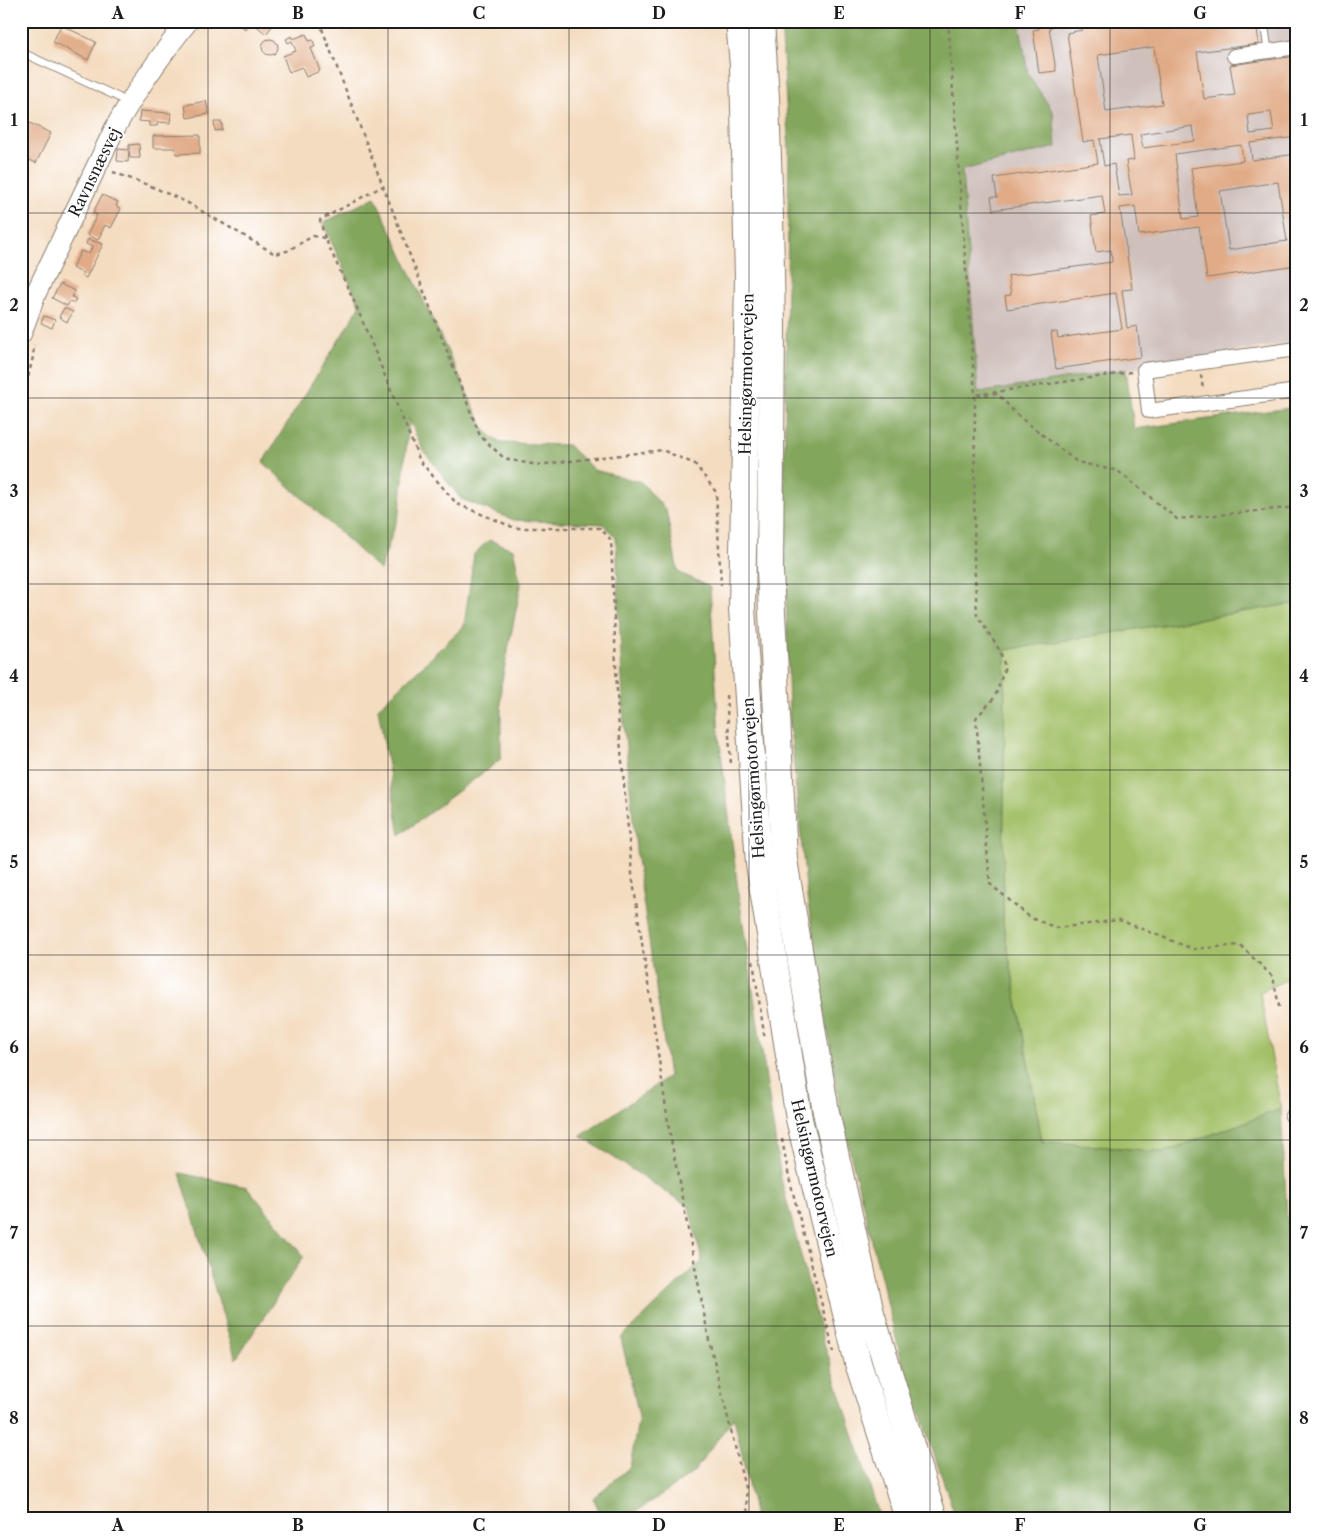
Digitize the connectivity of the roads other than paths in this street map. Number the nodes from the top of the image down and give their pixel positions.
1 (188, 21) edge
2 (739, 21) edge
3 (761, 21) edge
4 (1264, 21) edge
5 (1297, 47) edge
6 (1268, 51) junction
7 (21, 52) edge
8 (1234, 56) dead end
9 (128, 104) junction
10 (23, 328) edge
11 (1297, 349) edge
12 (1297, 391) edge
13 (908, 1518) edge
14 (934, 1518) edge

1 - 9 main road, Ravnsnæsvej
2 - 13 highway, Helsingørmotorvejen
3 - 14 highway, Helsingørmotorvejen
4 - 6 lane
5 - 6 street
6 - 8 street
7 - 9 lane
9 - 10 main road, Ravnsnæsvej
11 - 12 street

